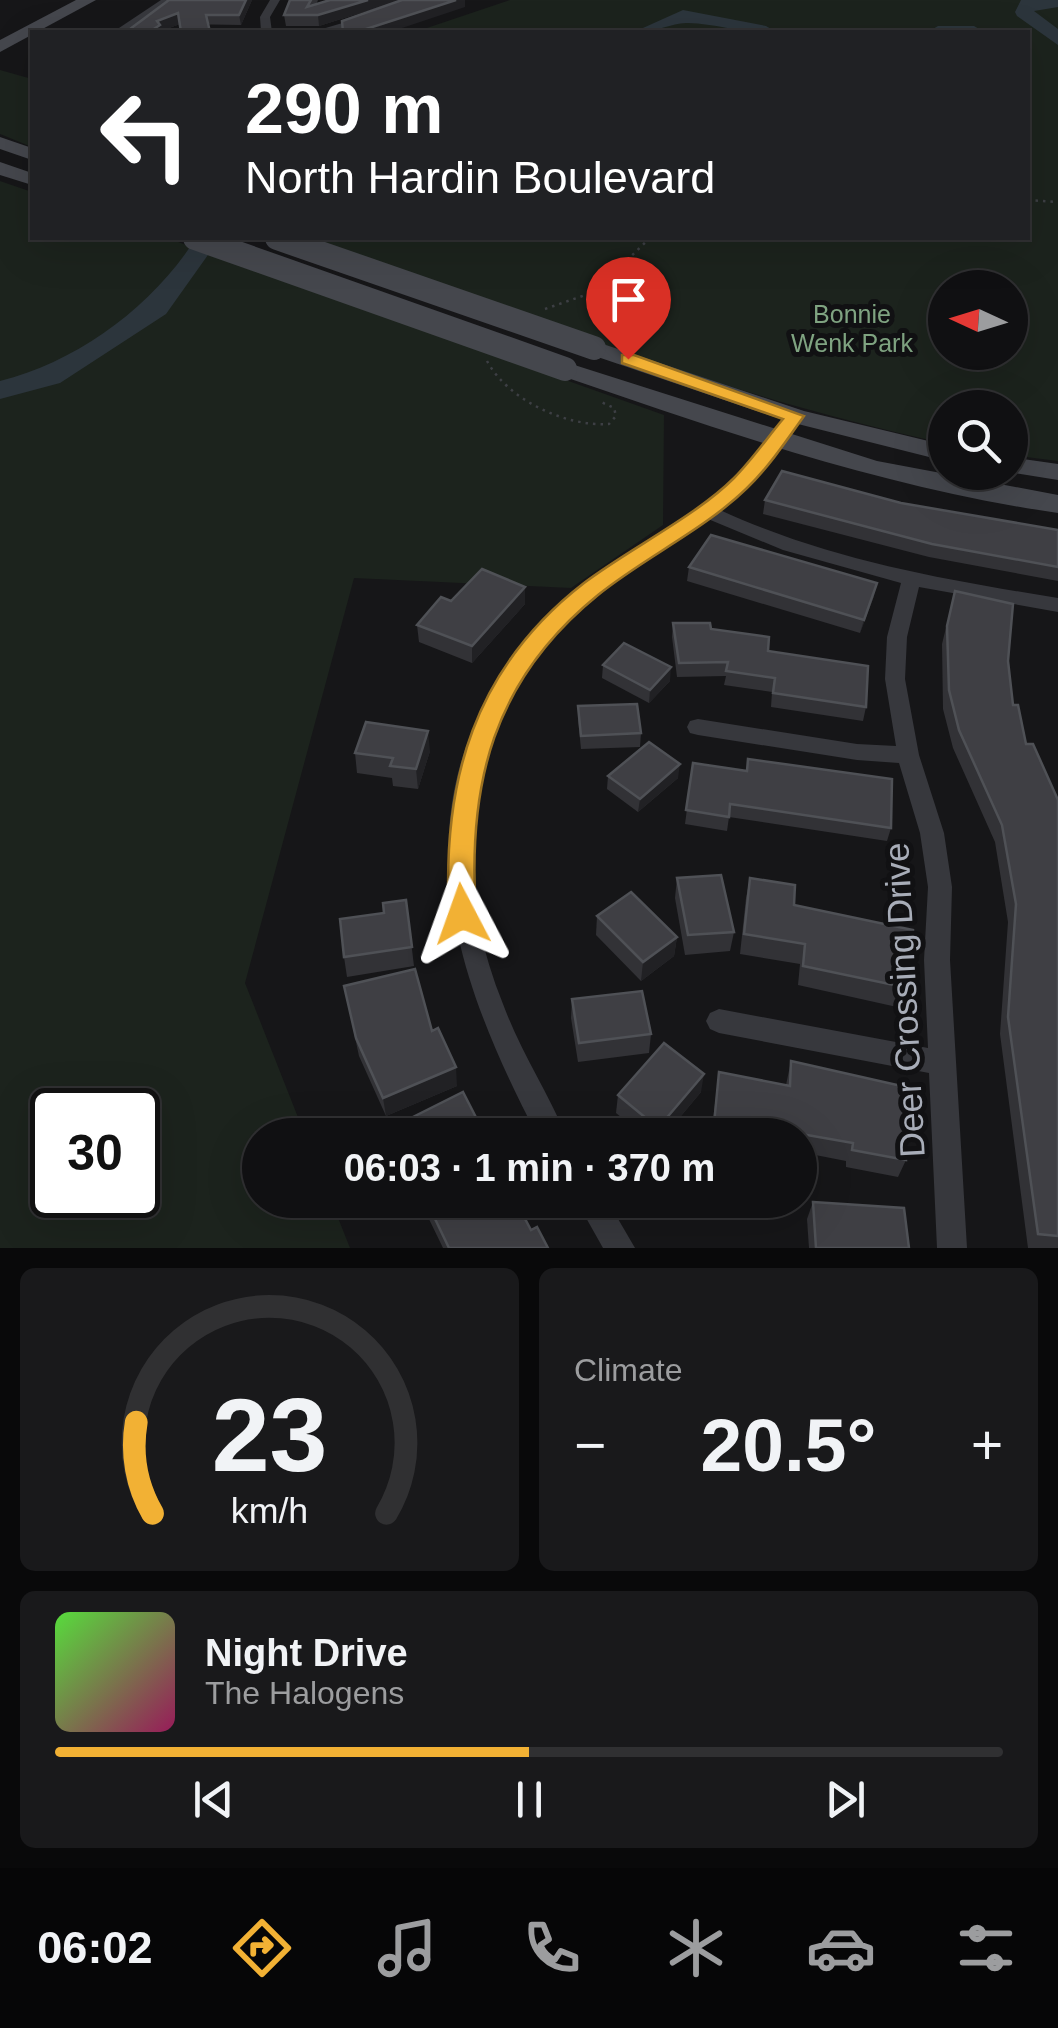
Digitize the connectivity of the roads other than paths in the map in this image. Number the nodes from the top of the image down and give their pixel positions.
1 (65, 0) edge
2 (88, 0) edge
3 (168, 0) edge
4 (275, 0) edge
5 (372, 18) edge
6 (32, 30) edge
7 (122, 30) edge
8 (266, 30) edge
9 (326, 30) edge
10 (30, 31) edge
11 (0, 35) edge
12 (0, 47) edge
13 (0, 142) edge
14 (30, 153) edge
15 (0, 168) edge
16 (30, 179) edge
17 (201, 240) edge
18 (283, 240) edge
19 (794, 416) junction
20 (776, 440) junction
21 (928, 449) edge
22 (1028, 468) edge
23 (1058, 472) edge
24 (1058, 504) edge
25 (707, 511) junction
26 (912, 576) junction
27 (1058, 606) edge
28 (698, 728) dead end
29 (908, 755) junction
30 (719, 1020) dead end
31 (941, 1064) junction
32 (543, 1118) edge
33 (601, 1218) edge
34 (620, 1248) edge
35 (952, 1248) edge

1 - 11 main road
2 - 6 main road
3 - 7 street
4 - 8 street
5 - 9 street
10 - 12 main road
13 - 14 main road
15 - 16 main road
17 - 20 main road, bridge
18 - 19 main road, bridge
19 - 20 street
19 - 21 main road
20 - 24 main road
20 - 25 street
22 - 23 main road
25 - 26 street
25 - 32 street
26 - 27 street
26 - 29 street, Deer Crossing Drive
28 - 29 street
29 - 31 street, Deer Crossing Drive
30 - 31 street
31 - 35 street, Deer Crossing Drive
33 - 34 street

